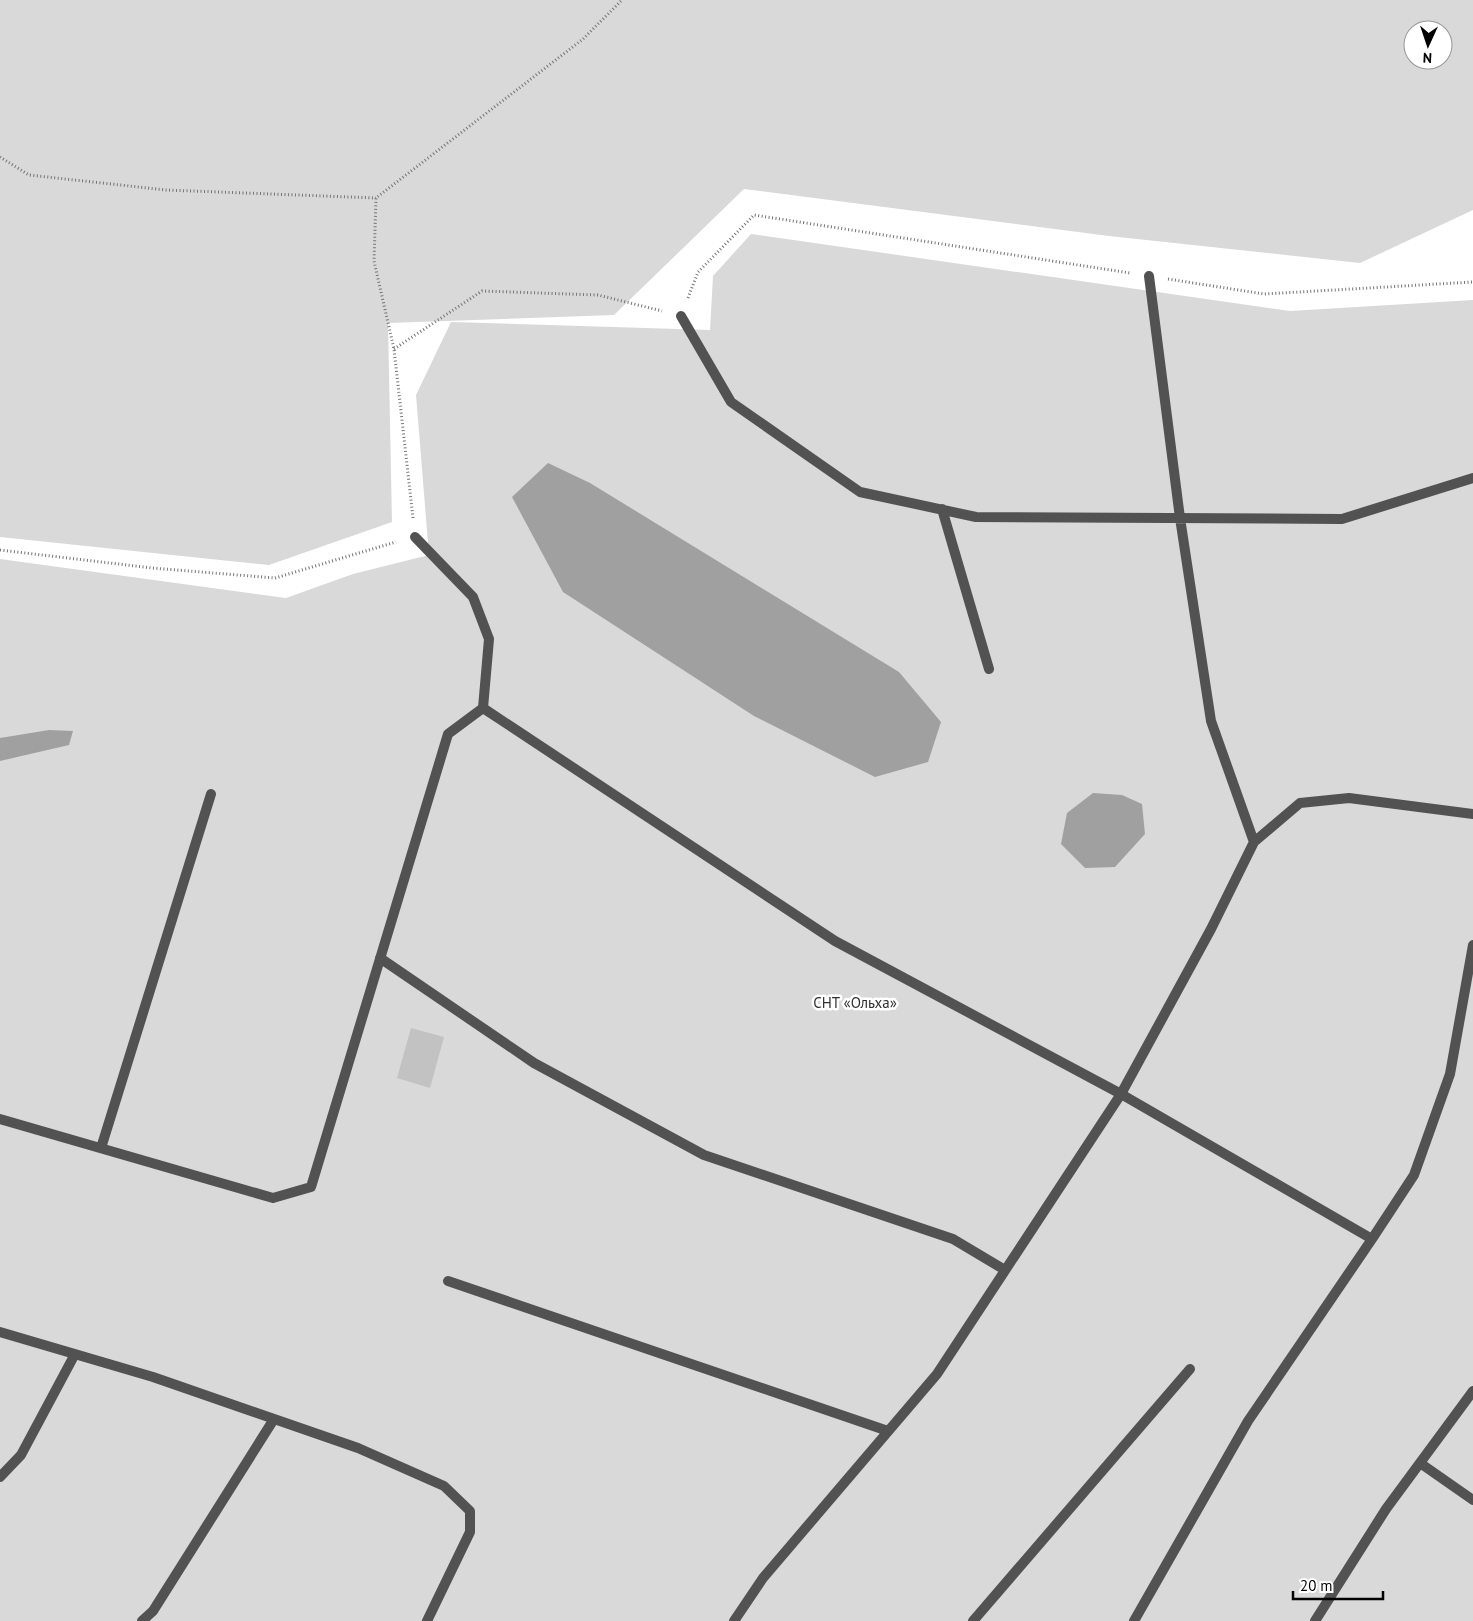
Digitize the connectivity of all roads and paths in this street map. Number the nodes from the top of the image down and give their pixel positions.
1 (622, 0) edge
2 (0, 157) edge
3 (376, 198) junction
4 (1149, 276) junction
5 (1473, 282) edge
6 (681, 316) junction
7 (394, 349) junction
8 (1473, 478) edge
9 (942, 510) junction
10 (1180, 518) junction
11 (415, 537) junction
12 (0, 550) edge
13 (989, 669) dead end
14 (483, 708) junction
15 (210, 794) dead end
16 (1473, 814) edge
17 (1254, 842) junction
18 (1473, 945) edge
19 (380, 958) junction
20 (1121, 1094) junction
21 (0, 1119) edge
22 (101, 1148) junction
23 (1372, 1239) junction
24 (1005, 1270) junction
25 (448, 1281) dead end
26 (0, 1332) edge
27 (76, 1354) junction
28 (1190, 1369) dead end
29 (1473, 1391) edge
30 (274, 1419) junction
31 (888, 1431) junction
32 (1420, 1463) junction
33 (0, 1477) edge
34 (1473, 1500) edge
35 (142, 1621) edge
36 (427, 1621) edge
37 (734, 1621) edge
38 (973, 1621) edge
39 (1134, 1621) edge
40 (1315, 1621) edge

1 - 3 path
2 - 3 path
3 - 7 path
4 - 5 path
4 - 6 path
4 - 10 lane
6 - 7 path
6 - 9 lane
7 - 11 path
8 - 10 lane
9 - 10 lane
9 - 13 lane
10 - 17 lane
11 - 12 path
11 - 14 lane
14 - 19 lane
14 - 20 lane
15 - 22 lane
16 - 17 lane
17 - 20 lane
18 - 23 lane
19 - 22 lane
19 - 24 lane
20 - 23 lane
20 - 24 lane
21 - 22 lane
23 - 39 lane
24 - 31 lane
25 - 31 lane
26 - 27 lane
27 - 30 lane
27 - 33 lane
28 - 38 lane
29 - 32 lane
30 - 35 lane
30 - 36 lane
31 - 37 lane
32 - 34 lane
32 - 40 lane

